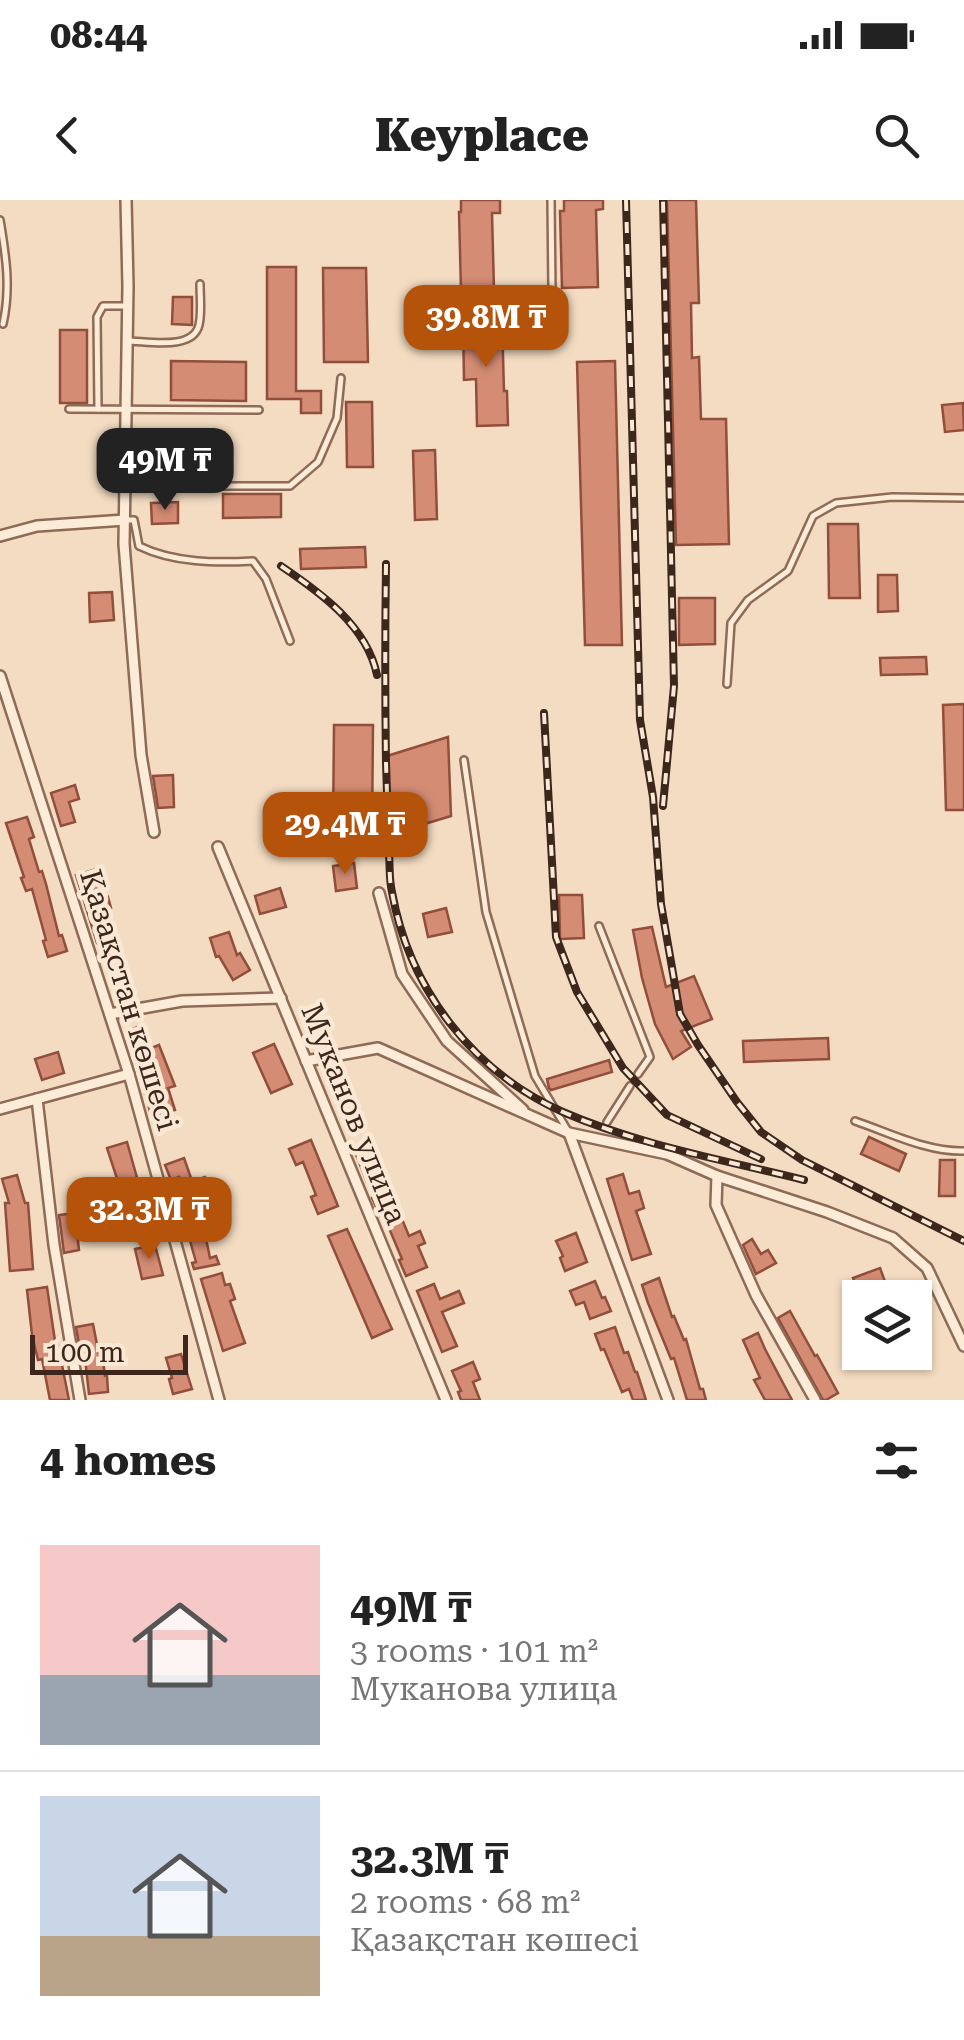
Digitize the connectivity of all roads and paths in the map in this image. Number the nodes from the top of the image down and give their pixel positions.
1 (126, 200) edge
2 (551, 200) edge
3 (0, 220) edge
4 (200, 284) dead end
5 (552, 292) dead end
6 (128, 306) junction
7 (3, 324) dead end
8 (127, 341) junction
9 (341, 378) dead end
10 (68, 409) dead end
11 (98, 409) junction
12 (126, 409) junction
13 (259, 410) dead end
14 (125, 486) junction
15 (964, 498) edge
16 (125, 520) junction
17 (0, 536) edge
18 (290, 641) dead end
19 (0, 676) edge
20 (726, 684) dead end
21 (464, 760) dead end
22 (154, 832) dead end
23 (218, 846) dead end
24 (379, 893) dead end
25 (599, 926) dead end
26 (281, 998) junction
27 (110, 1014) junction
28 (306, 1061) junction
29 (129, 1074) junction
30 (638, 1074) dead end
31 (630, 1086) dead end
32 (37, 1099) junction
33 (0, 1109) edge
34 (529, 1115) junction
35 (855, 1121) dead end
36 (607, 1122) dead end
37 (569, 1133) junction
38 (964, 1152) edge
39 (717, 1176) junction
40 (964, 1346) edge
41 (80, 1400) edge
42 (219, 1400) edge
43 (446, 1400) edge
44 (668, 1400) edge
45 (816, 1400) edge

1 - 6 street
2 - 5 lane
3 - 7 lane
4 - 8 lane
6 - 8 street
6 - 11 lane
8 - 12 street
9 - 14 lane
10 - 11 lane
11 - 12 lane
12 - 13 lane
12 - 14 street
14 - 16 street
15 - 20 lane
16 - 17 street
16 - 18 lane
16 - 22 street
19 - 27 street, Қазақстан көшесі
21 - 37 lane
23 - 26 street, Муканов улица
24 - 34 street
25 - 30 lane
26 - 27 street
26 - 28 street, Муканов улица
27 - 29 street, Қазақстан көшесі
28 - 34 street
28 - 43 street, Муканов улица
29 - 32 street
29 - 42 street, Қазақстан көшесі
31 - 36 lane
32 - 33 street
32 - 41 street
34 - 37 street
35 - 38 lane
37 - 39 street
37 - 44 street
39 - 40 street
39 - 45 street

